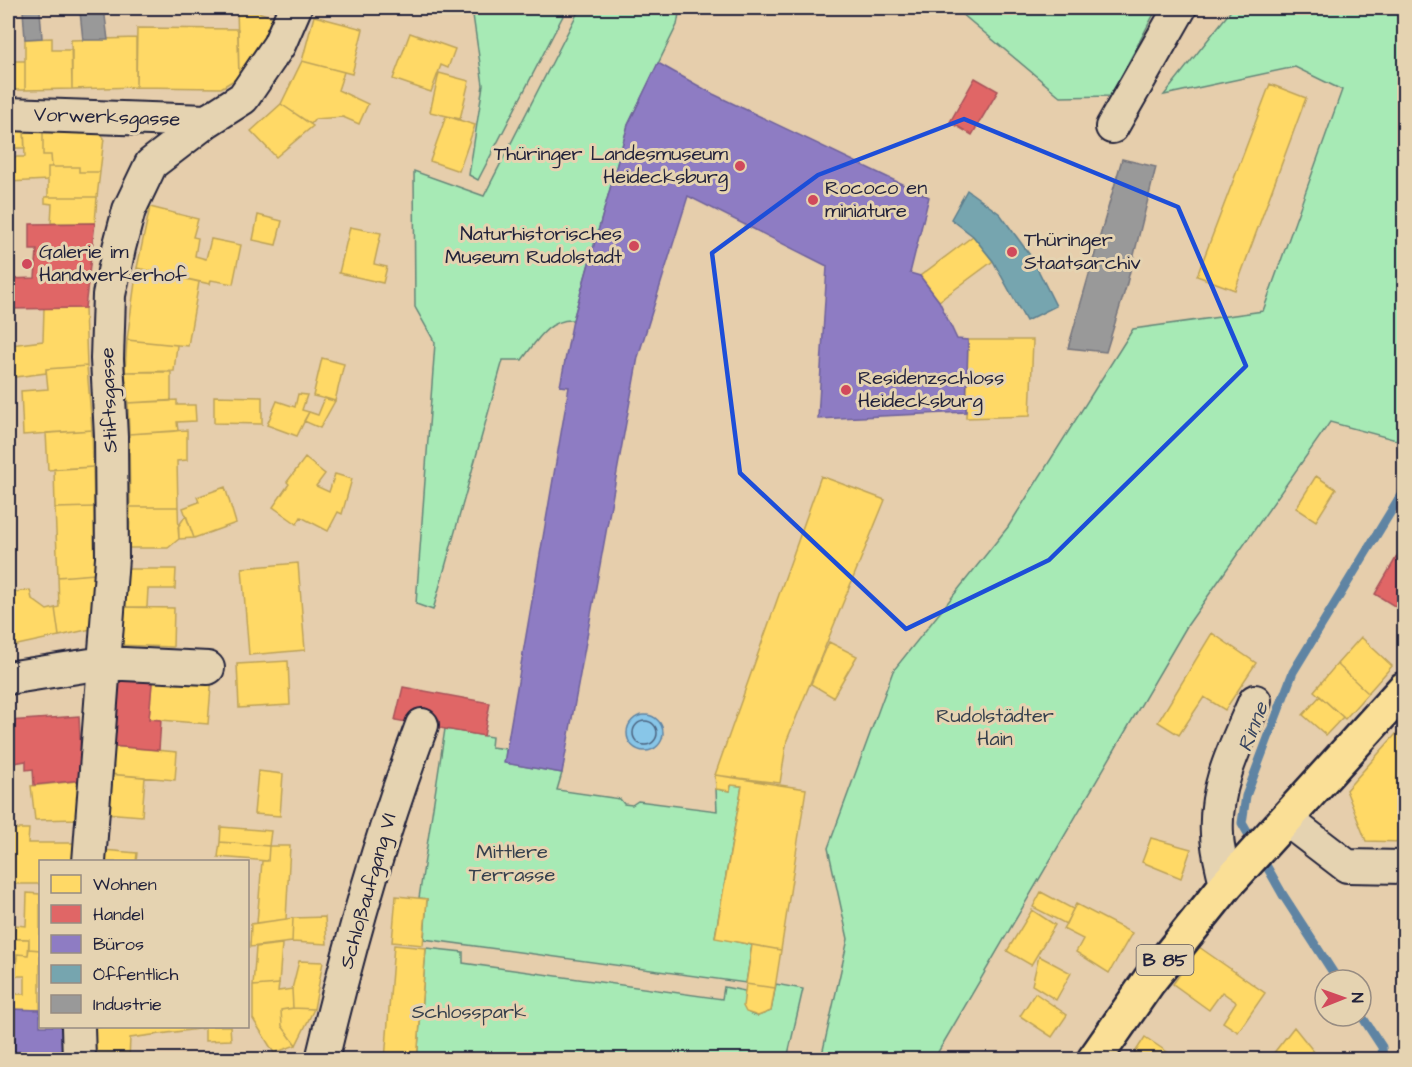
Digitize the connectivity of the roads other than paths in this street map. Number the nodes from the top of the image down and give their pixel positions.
1 (295, 8) edge
2 (1180, 8) edge
3 (8, 114) edge
4 (207, 121) junction
5 (1112, 127) dead end
6 (103, 663) junction
7 (208, 668) dead end
8 (8, 678) edge
9 (1404, 689) edge
10 (1256, 701) dead end
11 (422, 725) dead end
12 (1282, 826) junction
13 (89, 860) edge
14 (1404, 867) edge
15 (1235, 876) junction
16 (78, 1028) edge
17 (79, 1059) edge
18 (322, 1059) edge
19 (1094, 1059) edge

1 - 4 street, Stiftsgasse
2 - 5 street
3 - 4 street, Vorwerksgasse
4 - 6 street, Stiftsgasse
6 - 7 street
6 - 8 street
6 - 13 street, Stiftsgasse
9 - 12 main road, B 85
10 - 15 street
11 - 18 street, Schloßaufgang VI
12 - 14 street
12 - 15 main road, B 85
15 - 19 main road, B 85
16 - 17 street

